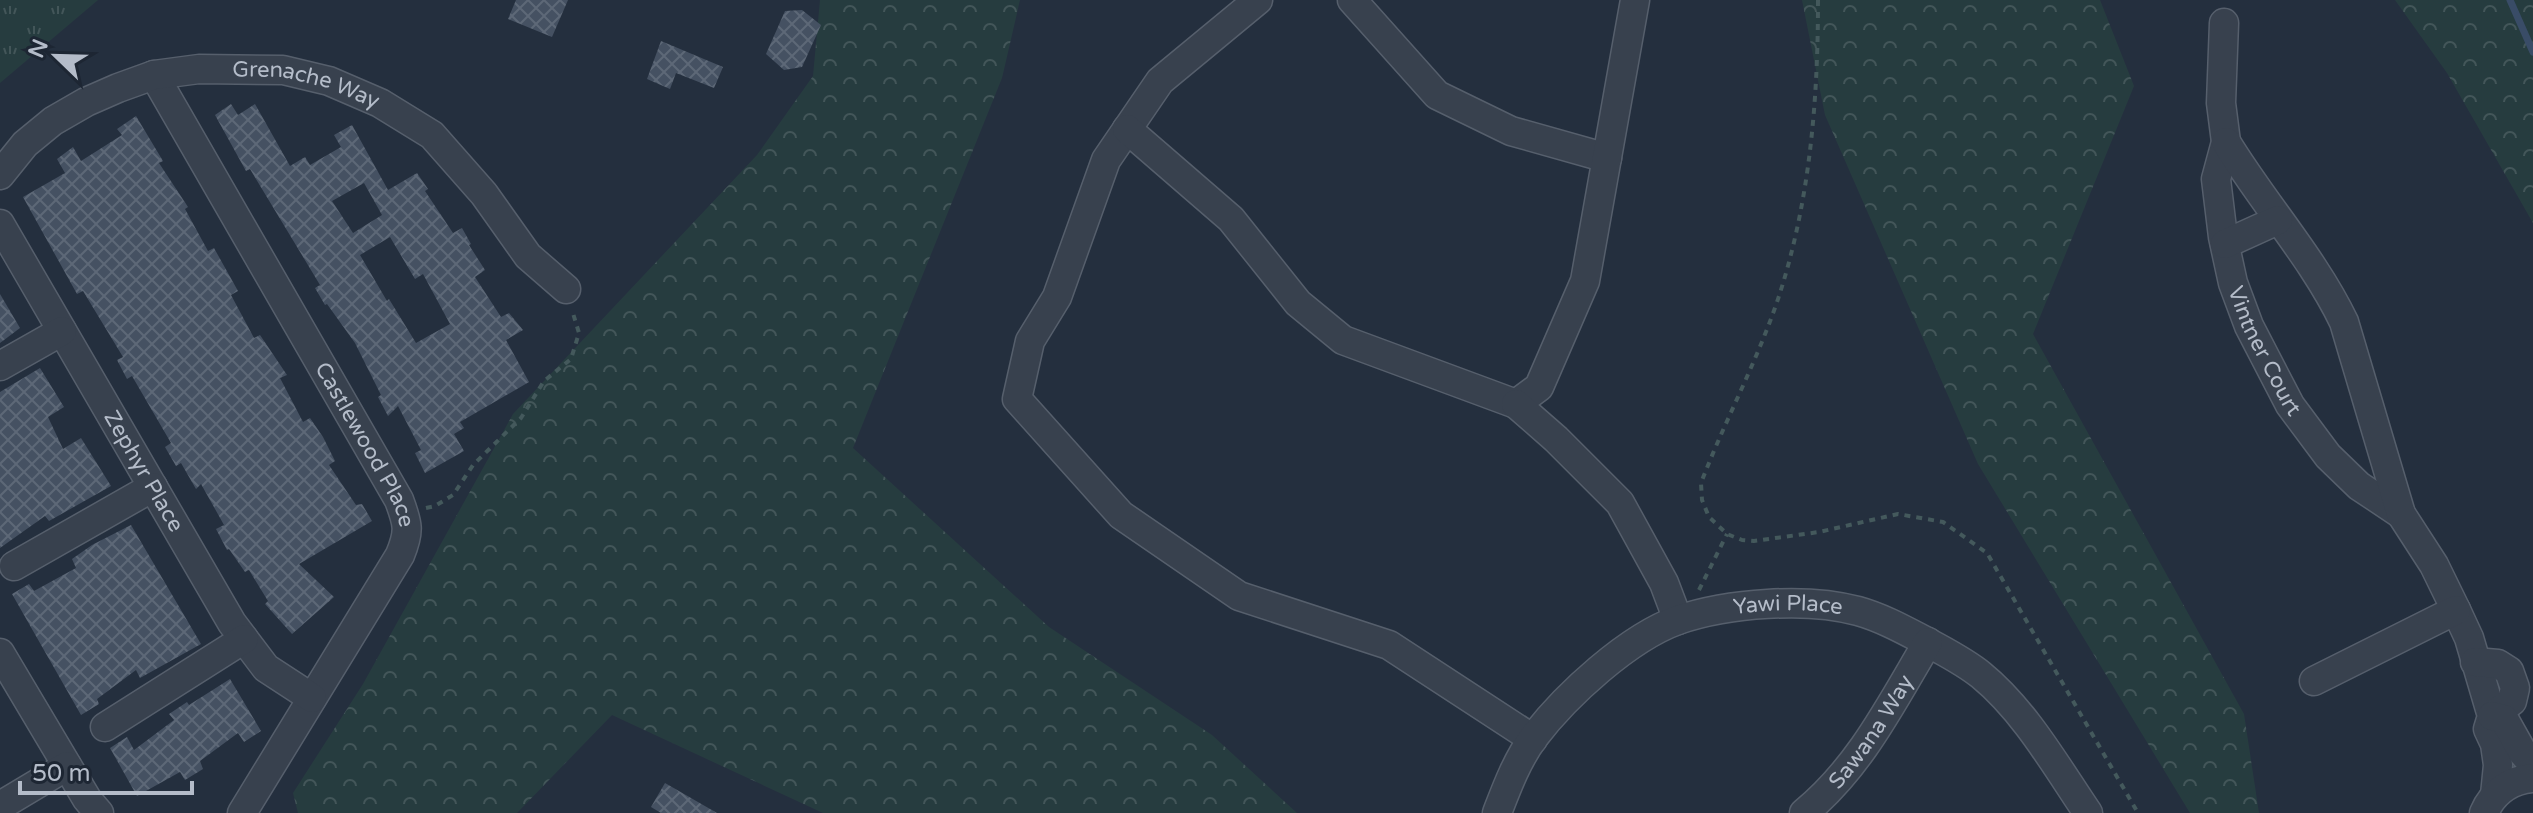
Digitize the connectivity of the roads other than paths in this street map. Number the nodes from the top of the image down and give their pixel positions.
1 (1258, 0) edge
2 (1352, 0) edge
3 (1635, 0) edge
4 (2224, 23) dead end
5 (154, 75) junction
6 (1127, 129) junction
7 (2226, 142) junction
8 (1607, 158) junction
9 (0, 175) edge
10 (2278, 220) junction
11 (0, 224) edge
12 (2225, 244) junction
13 (566, 289) road end
14 (62, 331) junction
15 (0, 366) edge
16 (1516, 404) junction
17 (153, 487) junction
18 (2401, 514) junction
19 (14, 566) dead end
20 (2456, 610) junction
21 (1678, 620) junction
22 (244, 639) junction
23 (1928, 642) junction
24 (0, 653) edge
25 (2314, 681) dead end
26 (312, 698) junction
27 (2492, 716) junction
28 (105, 727) dead end
29 (1533, 739) junction
30 (2533, 764) edge
31 (67, 766) junction
32 (2533, 778) edge
33 (4, 804) edge
34 (2489, 804) edge
35 (99, 813) edge
36 (242, 813) edge
37 (1497, 813) edge
38 (1804, 813) edge
39 (2088, 813) edge

1 - 6 street
2 - 8 street
3 - 8 street
4 - 7 street, Vintner Court
5 - 9 street, Grenache Way
5 - 13 street, Grenache Way
5 - 26 street, Castlewood Place
6 - 16 street
6 - 29 street
7 - 10 street, Vintner Court
7 - 12 street, Vintner Court
8 - 16 street
10 - 12 street
10 - 18 street, Vintner Court
11 - 14 street, Zephyr Place
12 - 18 street, Vintner Court
14 - 15 street
14 - 17 street, Zephyr Place
16 - 21 street
17 - 19 street
17 - 22 street, Zephyr Place
18 - 20 street, Vintner Court
20 - 25 street
20 - 27 street, Vintner Court
21 - 23 street, Yawi Place
21 - 29 street, Yawi Place
22 - 26 street, Zephyr Place
22 - 28 street
23 - 38 street, Sawana Way
23 - 39 street, Yawi Place
24 - 31 street
26 - 36 street, Castlewood Place
27 - 30 street, Vintner Court
27 - 34 street, Vintner Court
29 - 37 street, Yawi Place
31 - 33 street
31 - 35 street
32 - 34 street

